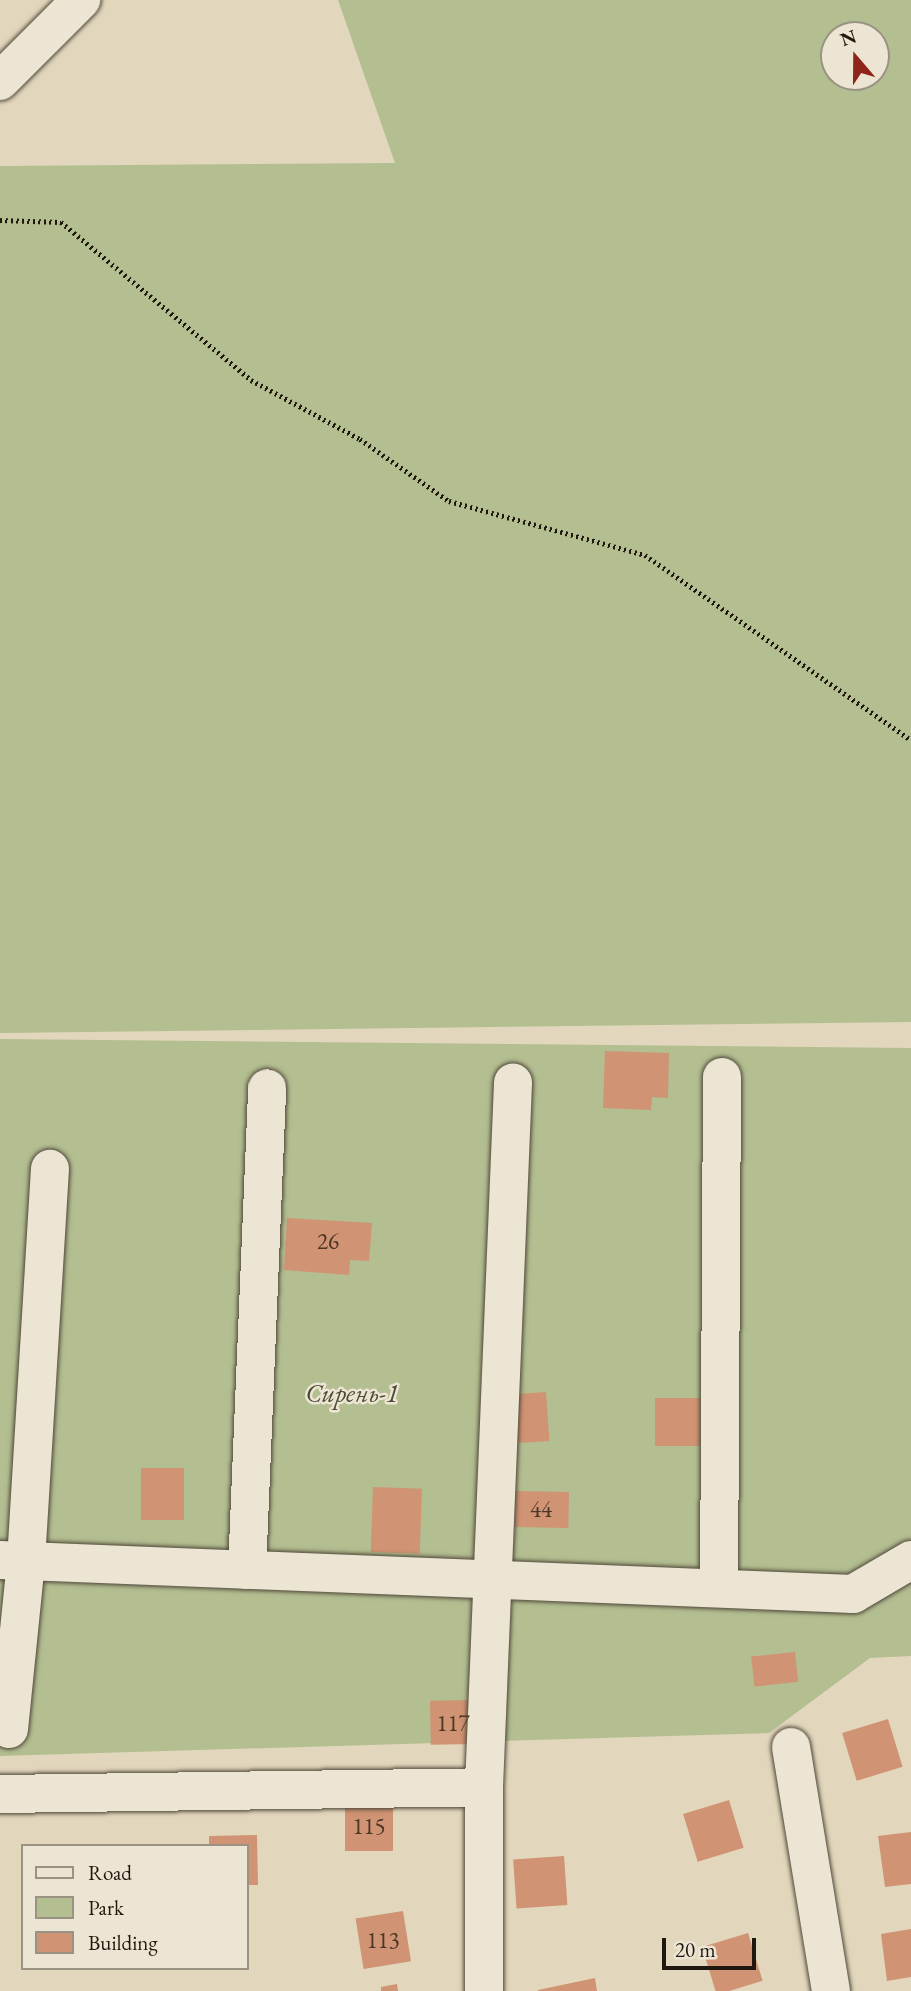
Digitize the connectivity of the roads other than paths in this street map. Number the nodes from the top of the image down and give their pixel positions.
1 (81, 0) edge
2 (0, 81) edge
3 (722, 1077) dead end
4 (513, 1083) dead end
5 (267, 1088) dead end
6 (50, 1169) dead end
7 (911, 1560) edge
8 (13, 1561) edge
9 (247, 1570) junction
10 (491, 1579) junction
11 (719, 1588) junction
12 (9, 1729) dead end
13 (791, 1746) dead end
14 (484, 1787) junction
15 (0, 1794) edge
16 (484, 1991) edge
17 (831, 1991) edge

1 - 2 street
3 - 11 street
4 - 10 street
5 - 9 street
6 - 8 street
7 - 11 street
8 - 9 street
8 - 12 street
9 - 10 street
10 - 11 street
10 - 14 street
13 - 17 street
14 - 15 street
14 - 16 street

